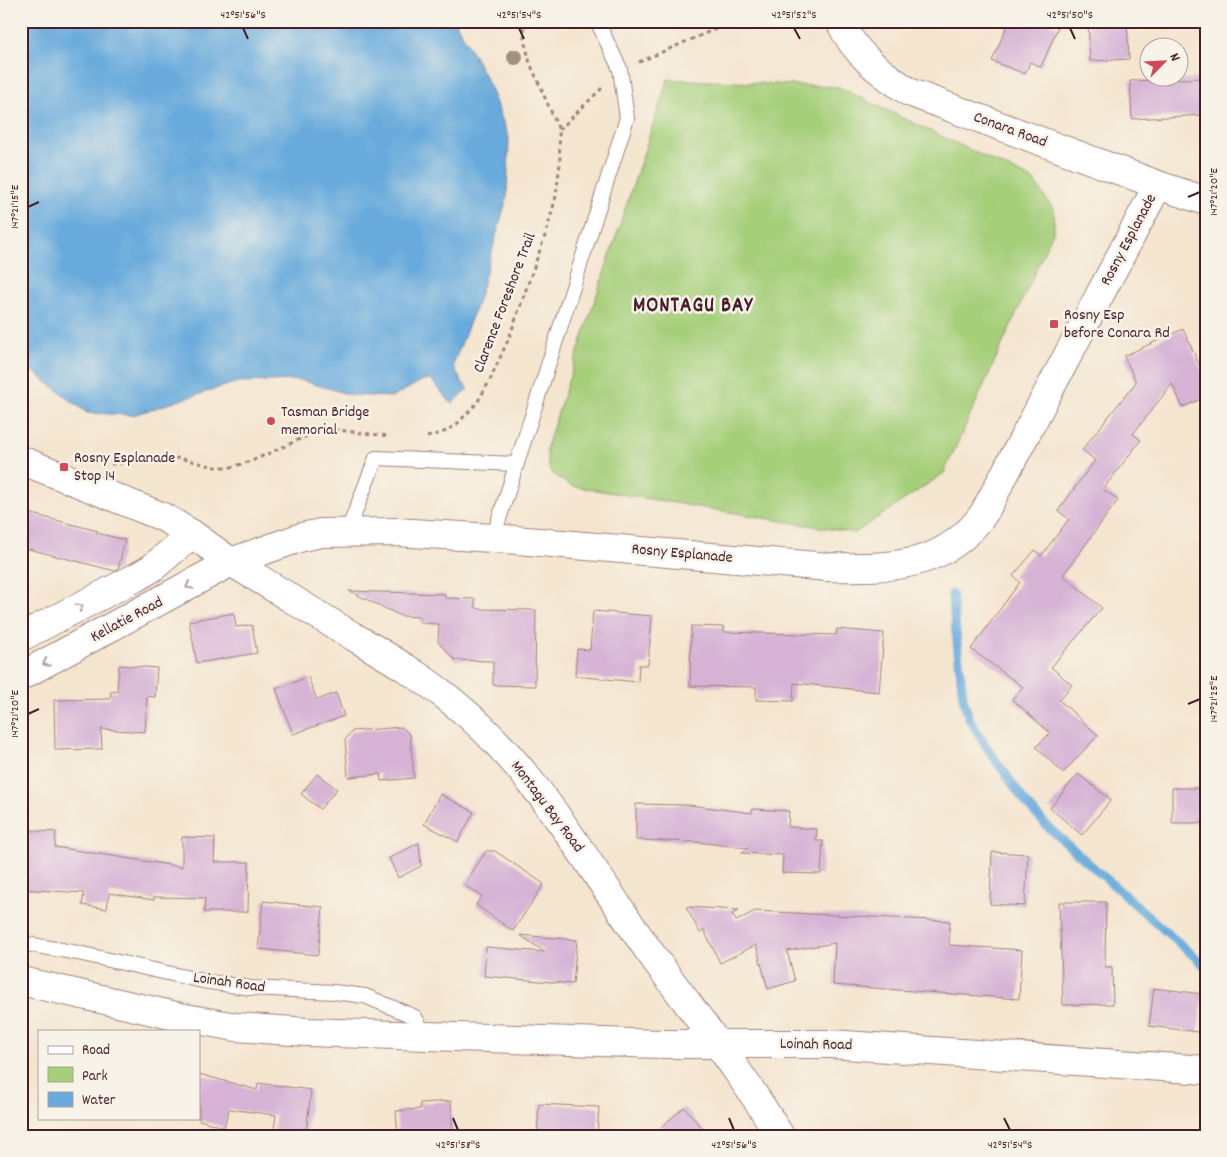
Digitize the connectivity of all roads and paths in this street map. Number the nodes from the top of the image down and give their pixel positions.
1 (524, 21) edge
2 (597, 21) edge
3 (840, 21) edge
4 (1158, 185) junction
5 (1206, 201) edge
6 (391, 436) dead end
7 (423, 438) dead end
8 (21, 460) edge
9 (105, 464) dead end
10 (517, 464) junction
11 (347, 533) junction
12 (192, 534) junction
13 (493, 538) junction
14 (231, 562) junction
15 (21, 637) edge
16 (21, 676) edge
17 (21, 943) edge
18 (21, 981) edge
19 (425, 1036) junction
20 (718, 1044) junction
21 (1206, 1070) edge
22 (780, 1136) edge

1 - 7 path, Clarence Foreshore Trail
2 - 10 lane
3 - 4 street, Conara Road
4 - 5 street, Conara Road
4 - 13 street, Rosny Esplanade
6 - 9 path
8 - 12 street
10 - 11 lane
10 - 13 lane
11 - 13 street, Rosny Esplanade
11 - 14 street, Rosny Esplanade
12 - 14 street
15 -> 12 street, Kellatie Road
14 -> 16 street, Kellatie Road
14 - 20 street, Montagu Bay Road
17 - 19 lane, Loinah Road
18 - 19 street, Loinah Road
19 - 20 street, Loinah Road
20 - 21 street, Loinah Road
20 - 22 street, Montagu Bay Road

